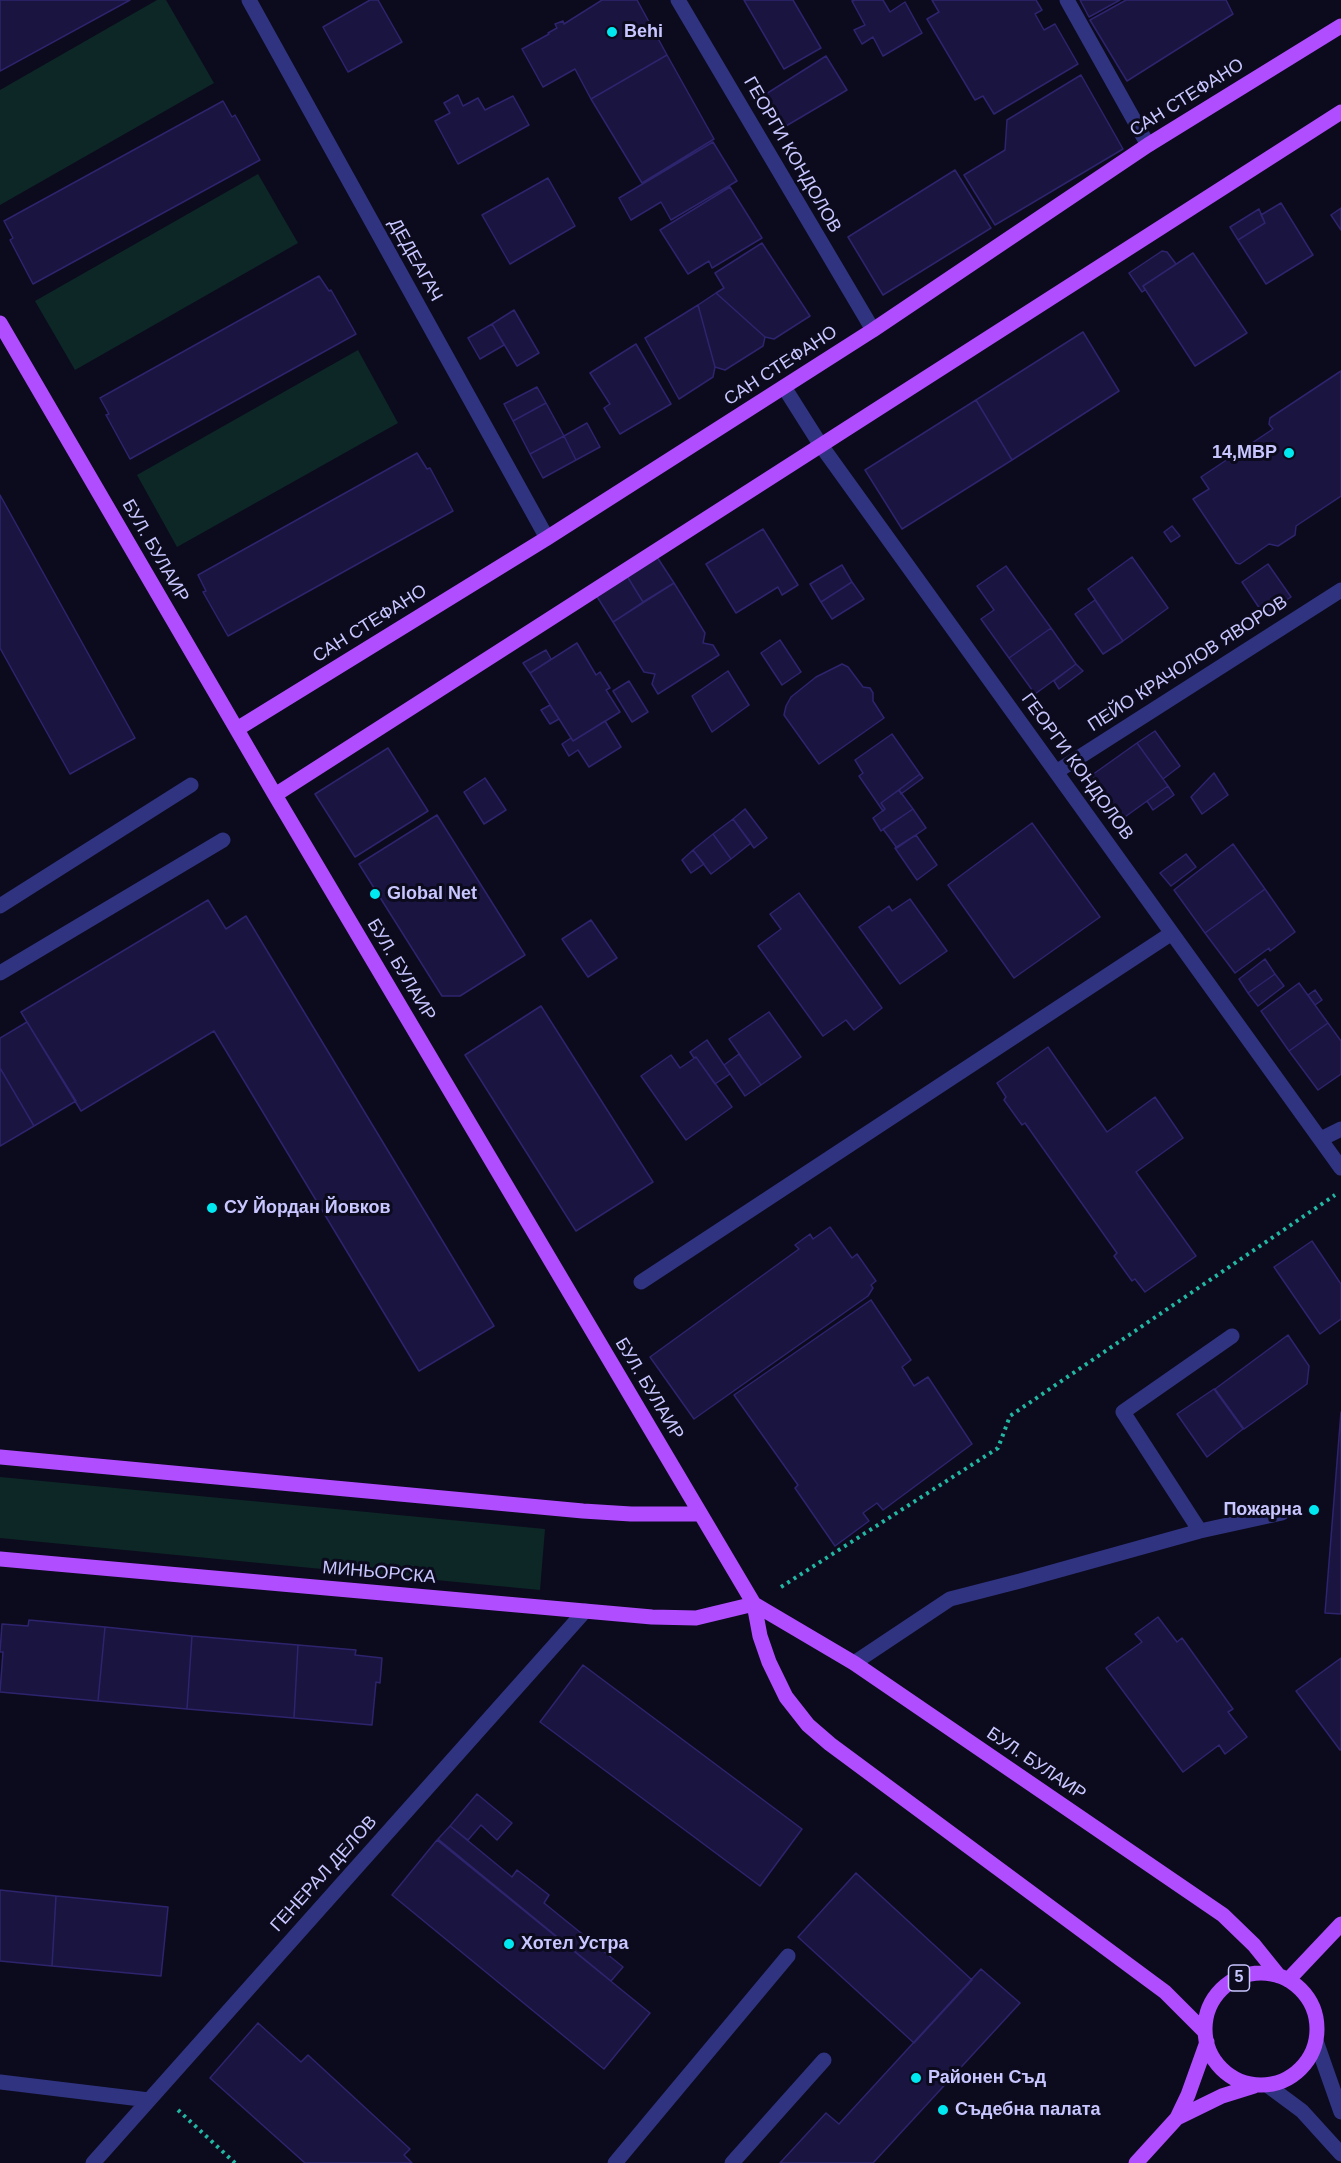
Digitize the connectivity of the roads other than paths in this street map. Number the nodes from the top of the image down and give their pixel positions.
1 (249, 0) edge
2 (678, 0) edge
3 (1067, 0) edge
4 (1341, 26) edge
5 (1341, 112) edge
6 (1148, 145) junction
7 (0, 323) edge
8 (873, 330) junction
9 (784, 387) junction
10 (820, 444) junction
11 (547, 538) junction
12 (1341, 590) edge
13 (237, 729) junction
14 (1056, 772) junction
15 (191, 785) dead end
16 (275, 795) junction
17 (223, 840) dead end
18 (0, 906) edge
19 (1172, 933) junction
20 (0, 973) edge
21 (1341, 1129) edge
22 (1321, 1140) junction
23 (1341, 1168) edge
24 (641, 1282) dead end
25 (1232, 1336) dead end
26 (0, 1457) edge
27 (1281, 1513) dead end
28 (700, 1514) junction
29 (1200, 1531) junction
30 (0, 1559) edge
31 (754, 1604) junction
32 (585, 1611) junction
33 (854, 1664) junction
34 (1341, 1924) edge
35 (788, 1956) dead end
36 (1283, 1978) junction
37 (1206, 2037) junction
38 (1316, 2041) junction
39 (824, 2060) dead end
40 (0, 2082) edge
41 (1262, 2085) junction
42 (153, 2096) junction
43 (1341, 2112) edge
44 (1177, 2118) junction
45 (1341, 2154) edge
46 (98, 2161) edge
47 (615, 2163) edge
48 (732, 2163) edge
49 (1136, 2163) edge

1 - 11 street, ДЕДЕАГАЧ
2 - 8 street, ГЕОРГИ КОНДОЛОВ
3 - 6 street
4 - 6 main road, САН СТЕФАНО
5 - 10 main road
6 - 8 main road, САН СТЕФАНО
7 - 13 main road, БУЛ. БУЛАИР
8 - 9 main road, САН СТЕФАНО
9 - 10 street, ГЕОРГИ КОНДОЛОВ
9 - 11 main road, САН СТЕФАНО
10 - 14 street, ГЕОРГИ КОНДОЛОВ
10 - 16 main road
11 - 13 main road, САН СТЕФАНО
12 - 14 street, ПЕЙО КРАЧОЛОВ ЯВОРОВ
13 - 16 main road, БУЛ. БУЛАИР
14 - 19 street, ГЕОРГИ КОНДОЛОВ
15 - 18 street
16 - 28 main road, БУЛ. БУЛАИР
17 - 20 street
19 - 22 street, ГЕОРГИ КОНДОЛОВ
19 - 24 street
21 - 22 street
22 - 23 street, ГЕОРГИ КОНДОЛОВ
25 - 29 street
26 - 28 main road
27 - 29 street
28 - 31 main road, БУЛ. БУЛАИР
29 - 33 street
30 - 32 main road, МИНЬОРСКА
31 - 32 main road, МИНЬОРСКА
31 - 33 main road, БУЛ. БУЛАИР
31 - 37 main road, БУЛ. БУЛАИР
32 - 42 street, ГЕНЕРАЛ ДЕЛОВ
33 - 36 main road, БУЛ. БУЛАИР
34 - 36 main road
35 - 47 street
36 - 37 main road, 5
36 - 38 main road
37 - 41 main road
37 - 44 main road, 5
38 - 41 main road, 5
38 - 43 street
39 - 48 street
40 - 42 street
41 - 44 main road, 5
41 - 45 street
42 - 46 street, ГЕНЕРАЛ ДЕЛОВ
44 - 49 main road, 5

